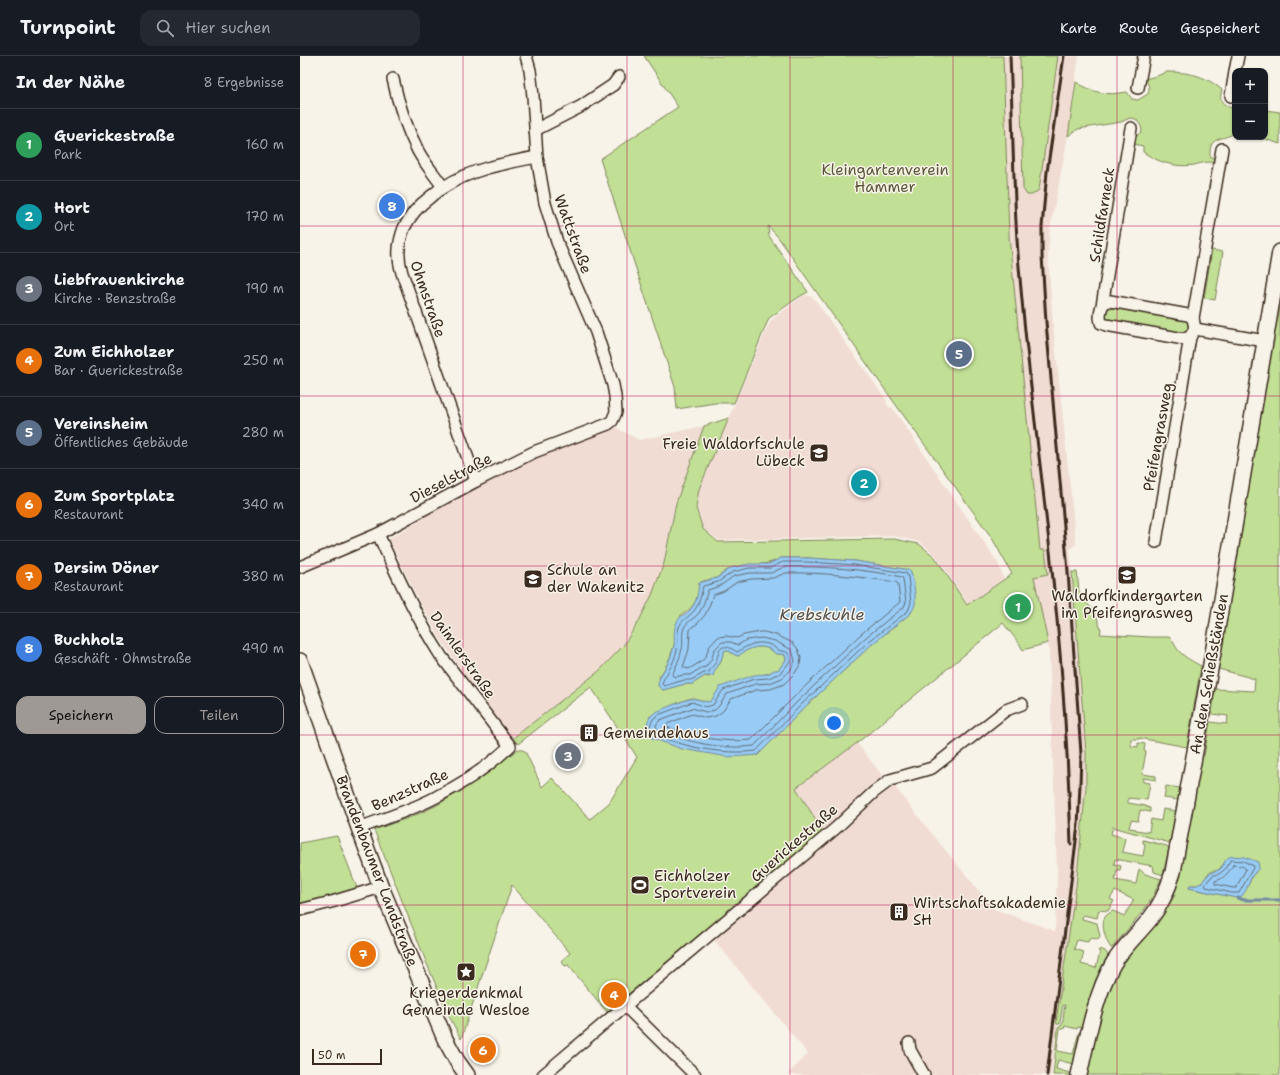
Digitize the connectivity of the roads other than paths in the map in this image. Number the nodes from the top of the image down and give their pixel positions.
1 (526, 56) edge
2 (1144, 56) edge
3 (1238, 56) edge
4 (1236, 68) edge
5 (619, 77) dead end
6 (393, 79) dead end
7 (1138, 88) dead end
8 (1232, 90) edge
9 (1231, 96) dead end
10 (1131, 128) dead end
11 (535, 130) junction
12 (1222, 149) dead end
13 (537, 157) junction
14 (443, 187) junction
15 (1280, 252) edge
16 (1102, 306) junction
17 (1193, 328) junction
18 (1265, 341) junction
19 (615, 417) joint
20 (476, 481) junction
21 (378, 534) junction
22 (1156, 542) dead end
23 (300, 567) edge
24 (300, 660) edge
25 (1022, 704) dead end
26 (510, 746) joint
27 (359, 828) junction
28 (381, 887) junction
29 (300, 910) edge
30 (625, 1006) junction
31 (909, 1043) dead end
32 (467, 1075) edge
33 (543, 1075) edge
34 (695, 1075) edge
35 (924, 1075) edge
36 (1079, 1075) edge

1 - 11 street, Wattstraße
2 - 7 street
3 - 4 street
5 - 11 street
6 - 14 street
8 - 9 street
10 - 16 street, Schildfarneck
11 - 13 street, Wattstraße
12 - 17 street, Pfeifengrasweg
13 - 14 street, Ohmstraße
13 - 19 street, Wattstraße
14 - 20 street, Ohmstraße
15 - 18 street, An den Schießständen
16 - 17 street, Schildfarneck
16 - 17 street, Schildfarneck
17 - 18 street, Schildfarneck
17 - 22 street, Pfeifengrasweg
18 - 36 street, An den Schießständen
19 - 20 street, Dieselstraße
20 - 21 street, Dieselstraße
21 - 23 street, Dieselstraße
21 - 26 street, Daimlerstraße
24 - 27 street, Brandenbaumer Landstraße
25 - 30 street, Guerickestraße
26 - 27 street, Benzstraße
27 - 28 street, Brandenbaumer Landstraße
28 - 29 street
28 - 32 street, Brandenbaumer Landstraße
30 - 33 street, Guerickestraße
30 - 34 street
31 - 35 street

